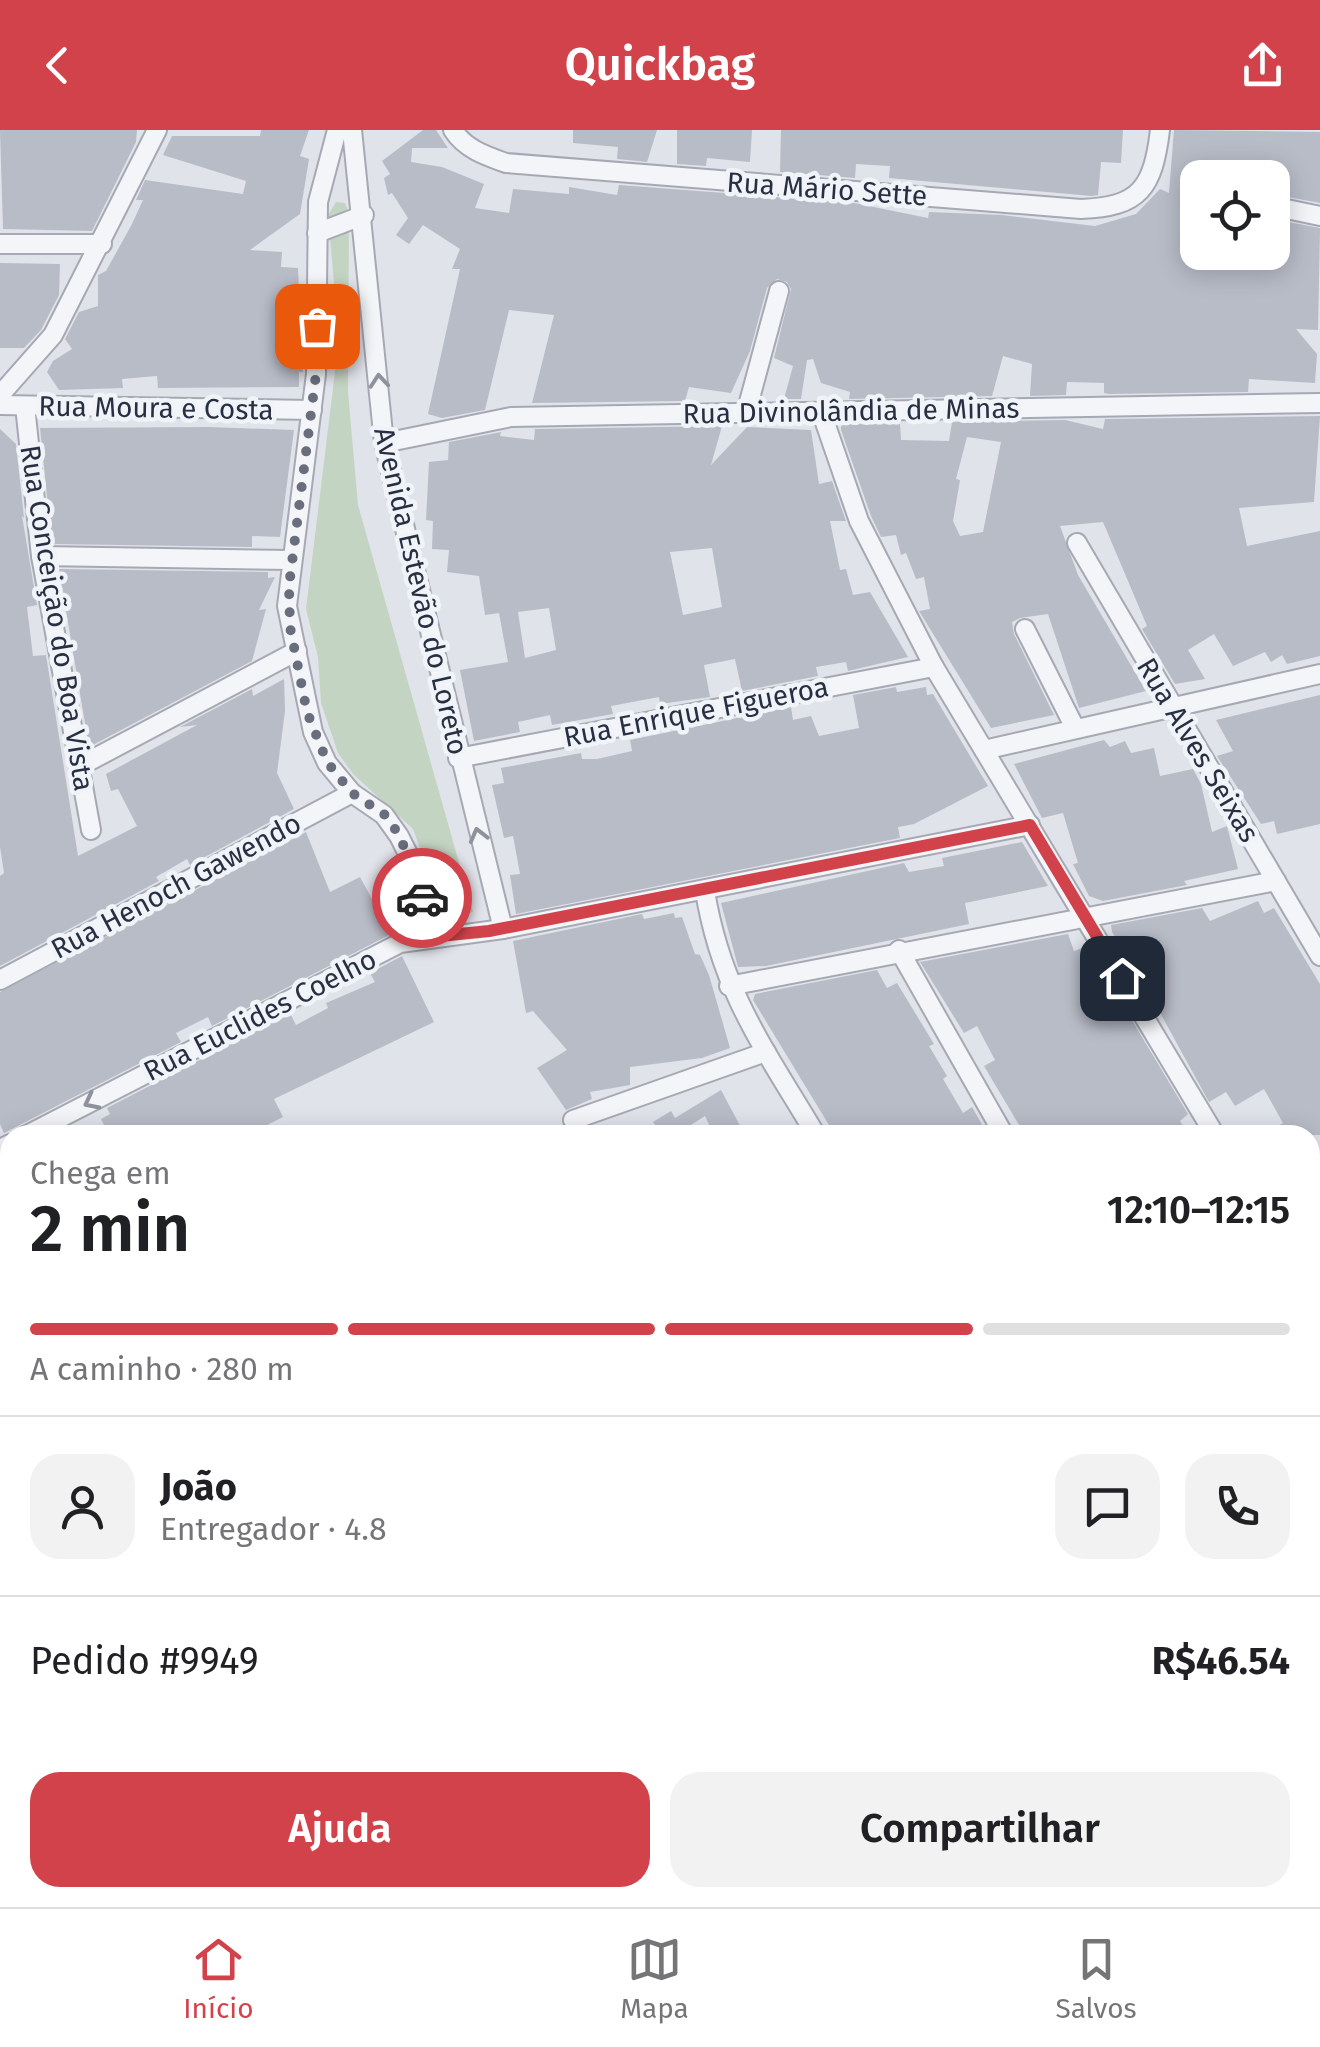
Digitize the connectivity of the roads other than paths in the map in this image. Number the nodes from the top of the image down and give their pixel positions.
1 (157, 130) edge
2 (337, 130) edge
3 (352, 130) edge
4 (453, 130) edge
5 (1160, 130) edge
6 (1290, 210) edge
7 (364, 215) junction
8 (1320, 216) edge
9 (317, 233) junction
10 (0, 244) edge
11 (102, 244) junction
12 (778, 291) dead end
13 (0, 395) edge
14 (1320, 404) edge
15 (0, 406) edge
16 (25, 406) junction
17 (312, 410) junction
18 (821, 412) junction
19 (746, 413) junction
20 (384, 443) junction
21 (1077, 543) dead end
22 (42, 556) junction
23 (292, 560) junction
24 (1025, 629) dead end
25 (297, 652) junction
26 (934, 667) junction
27 (1320, 674) edge
28 (1171, 705) junction
29 (1075, 728) junction
30 (984, 750) junction
31 (458, 758) junction
32 (80, 766) junction
33 (352, 793) junction
34 (1030, 825) junction
35 (92, 830) dead end
36 (1276, 881) junction
37 (705, 891) junction
38 (1084, 916) junction
39 (503, 929) junction
40 (430, 937) junction
41 (899, 950) junction
42 (1320, 956) edge
43 (0, 980) edge
44 (730, 986) junction
45 (766, 1052) junction
46 (573, 1120) dead end
47 (46, 1125) edge
48 (810, 1125) edge
49 (998, 1125) edge
50 (1209, 1125) edge

1 - 11 street
2 - 9 street
3 - 7 street, Avenida Estevão do Loreto
4 - 5 street, Rua Mário Sette
6 - 8 street
7 - 9 street
20 -> 7 street, Avenida Estevão do Loreto
9 - 17 street
10 - 11 street
11 - 13 street
12 - 19 street
14 - 18 street, Rua Divinolândia de Minas
15 - 16 street, Rua Moura e Costa
16 - 17 street, Rua Moura e Costa
16 - 22 street, Rua Conceição do Boa Vista
17 - 23 street
18 - 19 street, Rua Divinolândia de Minas
18 - 26 street
19 - 20 street, Rua Divinolândia de Minas
20 - 31 street, Avenida Estevão do Loreto
21 - 28 street, Rua Alves Seixas
22 - 23 street
22 - 32 street, Rua Conceição do Boa Vista
23 - 25 street
24 - 29 street
25 - 32 street
25 - 33 street
26 - 30 street
26 - 31 street, Rua Enrique Figueroa
27 - 28 street
28 - 29 street
28 - 36 street, Rua Alves Seixas
29 - 30 street
30 - 34 street
39 -> 31 street, Avenida Estevão do Loreto
32 - 35 street, Rua Conceição do Boa Vista
33 - 40 street
33 - 43 street, Rua Henoch Gawendo
34 - 37 street, Rua Euclides Coelho
34 - 38 street
36 - 38 street
36 - 42 street, Rua Alves Seixas
37 - 39 street, Rua Euclides Coelho
37 - 44 street
38 - 41 street
38 - 50 street
39 - 40 street, Rua Euclides Coelho
40 -> 47 street, Rua Euclides Coelho
41 - 44 street
41 - 49 street
44 - 45 street
45 - 46 street
45 - 48 street

